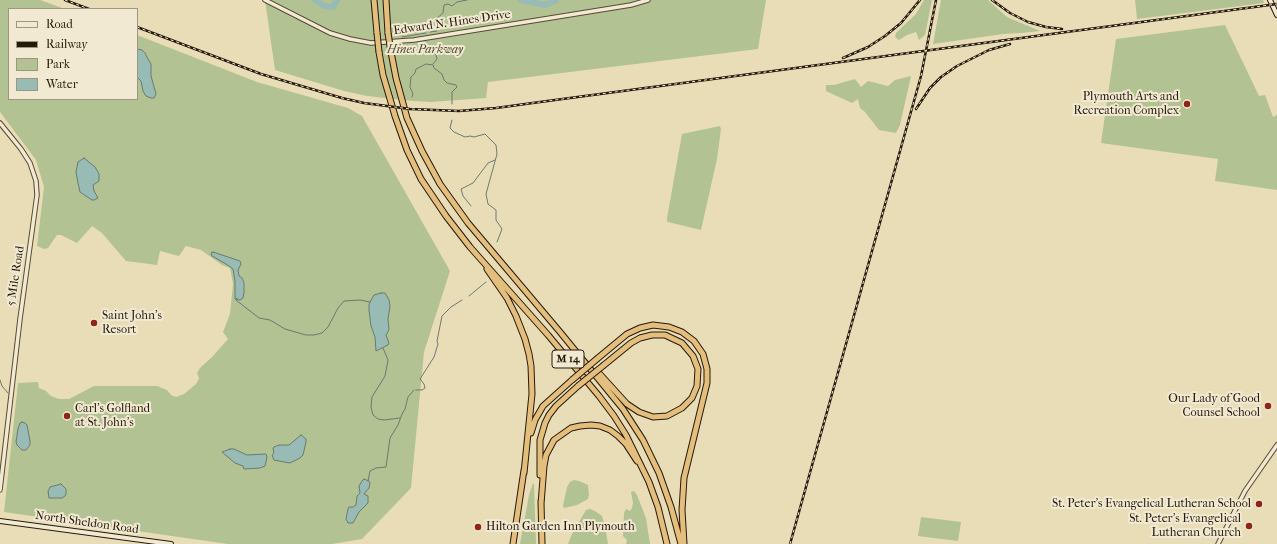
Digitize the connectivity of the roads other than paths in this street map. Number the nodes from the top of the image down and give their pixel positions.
1 (265, 0) edge
2 (374, 0) edge
3 (386, 0) edge
4 (648, 0) edge
5 (1270, 0) edge
6 (1277, 15) edge
7 (0, 123) edge
8 (470, 246) junction
9 (580, 356) junction
10 (1277, 445) edge
11 (524, 473) junction
12 (649, 482) junction
13 (0, 490) edge
14 (542, 504) junction
15 (0, 521) edge
16 (171, 544) edge
17 (513, 544) edge
18 (542, 544) edge
19 (667, 544) edge
20 (683, 544) edge
21 (1218, 544) edge

1 - 4 street, Edward N. Hines Drive
2 - 8 highway, M 14, bridge
3 - 9 highway, M 14, bridge
5 - 6 main road
7 - 13 street, 5 Mile Road
8 - 11 highway
8 - 12 highway, M 14
9 - 14 highway, bridge
9 - 20 highway, M 14
10 - 21 street
11 - 17 highway
11 - 20 highway, bridge
12 - 14 highway
12 - 19 highway, M 14
14 - 18 highway
15 - 16 main road, North Sheldon Road

